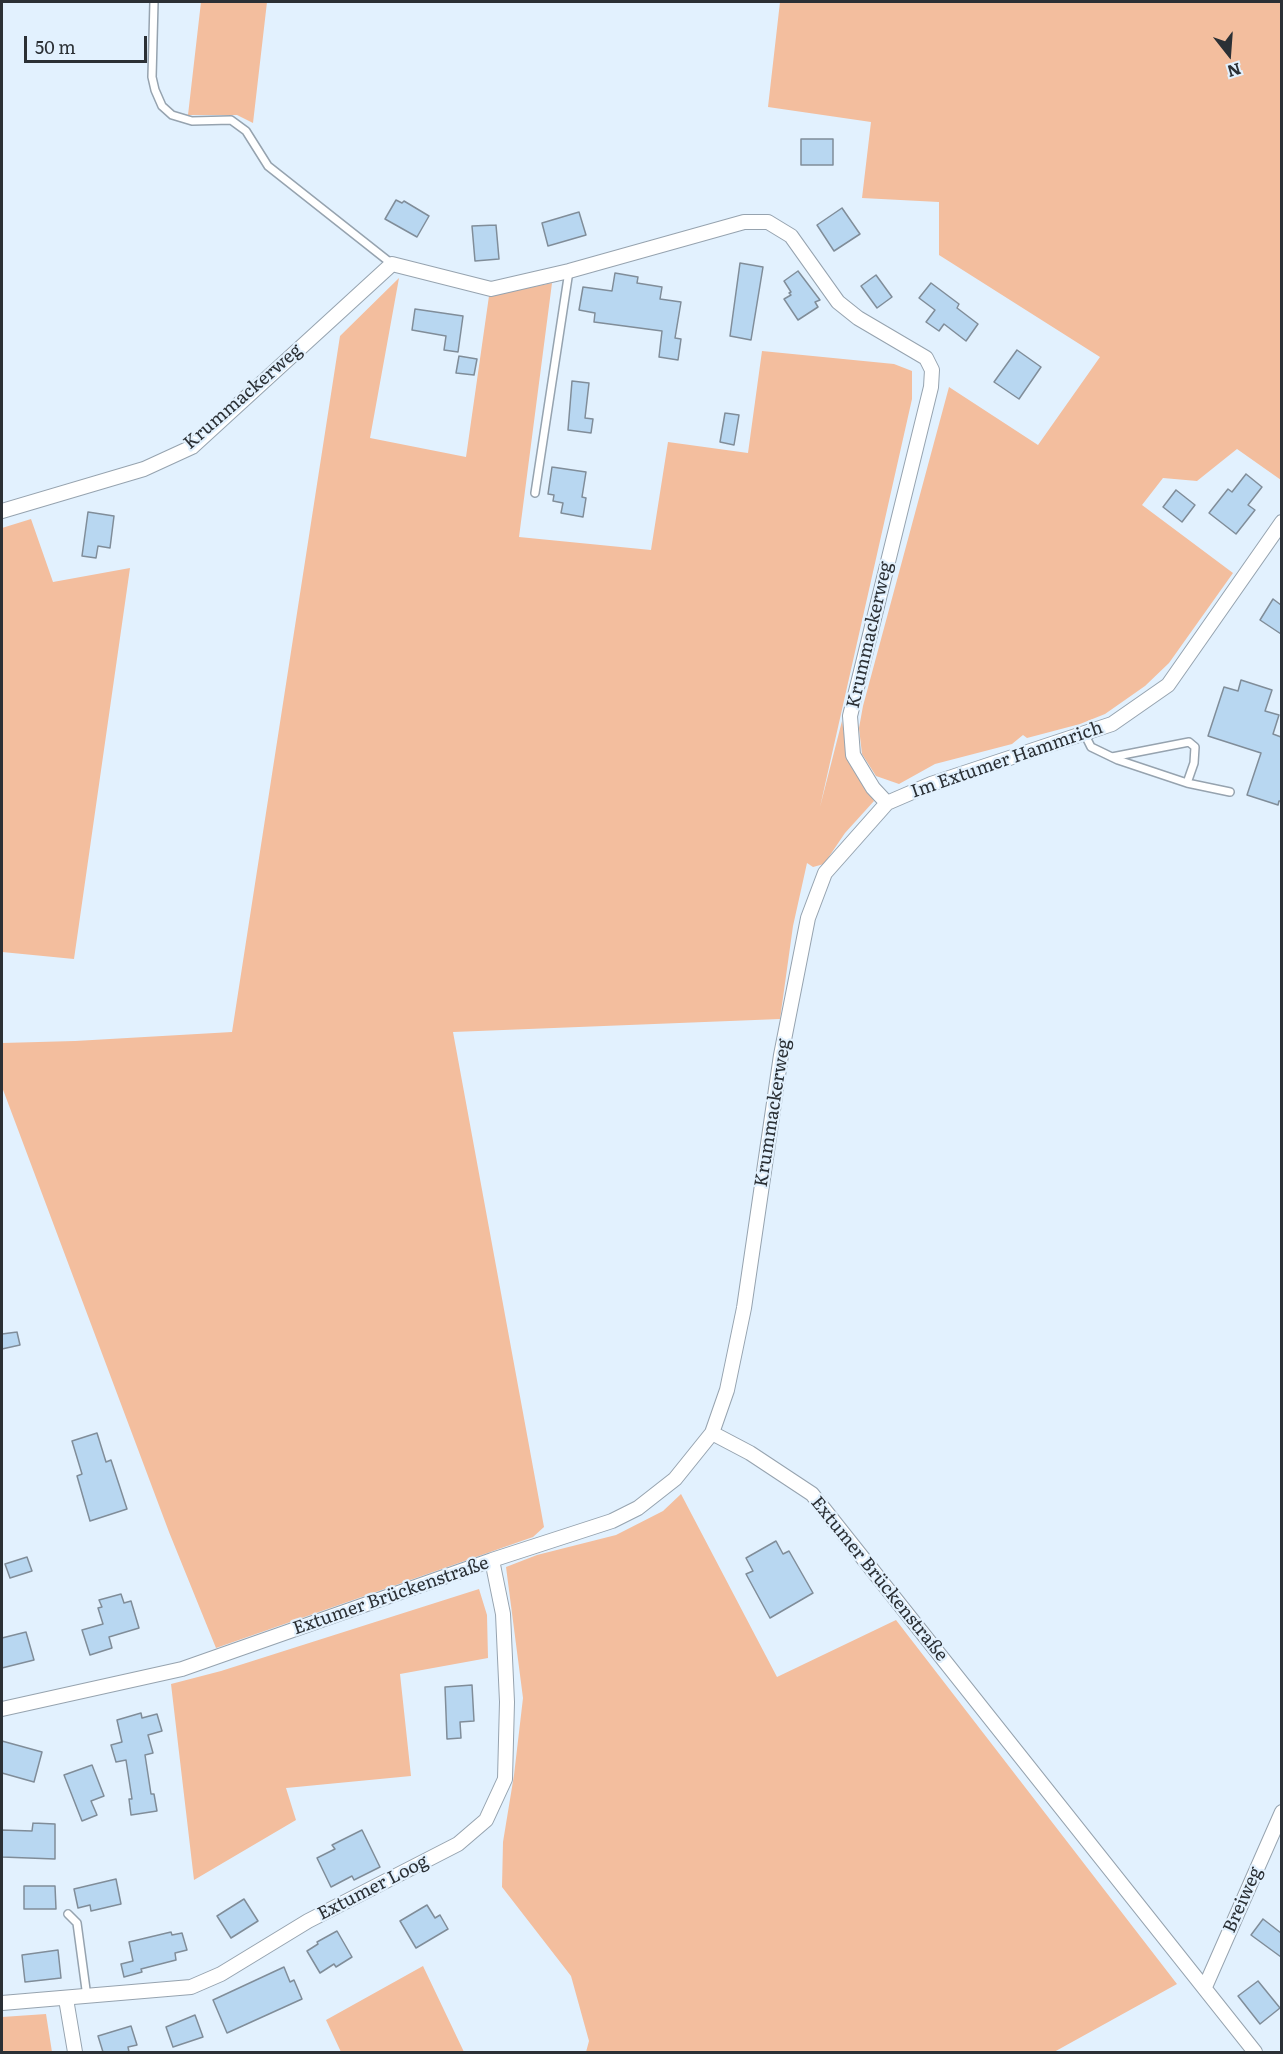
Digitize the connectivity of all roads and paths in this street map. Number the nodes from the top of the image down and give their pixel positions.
1 (154, 2) edge
2 (392, 264) junction
3 (568, 272) junction
4 (535, 493) dead end
5 (2, 511) edge
6 (1281, 522) edge
7 (1084, 733) junction
8 (1112, 757) junction
9 (1187, 783) junction
10 (1230, 792) dead end
11 (888, 803) junction
12 (712, 1433) junction
13 (492, 1560) junction
14 (2, 1709) edge
15 (1281, 1812) edge
16 (68, 1914) dead end
17 (1205, 1988) junction
18 (87, 1997) junction
19 (66, 1999) junction
20 (2, 2003) edge
21 (75, 2052) edge
22 (1255, 2052) edge

1 - 2 lane, Krummackerweg
2 - 3 street, Krummackerweg
2 - 5 street, Krummackerweg
3 - 4 lane
3 - 11 street, Krummackerweg
6 - 7 street, Im Extumer Hammrich
7 - 8 lane
7 - 11 street, Im Extumer Hammrich
8 - 9 lane
8 - 9 lane
9 - 10 lane
11 - 12 street, Krummackerweg
12 - 13 street, Extumer Brückenstraße
12 - 17 street, Extumer Brückenstraße
13 - 14 street, Extumer Brückenstraße
13 - 18 street, Extumer Loog
15 - 17 street, Breiweg
16 - 18 lane
17 - 22 street, Extumer Brückenstraße
18 - 19 street, Extumer Loog
19 - 20 street, Extumer Loog
19 - 21 street

